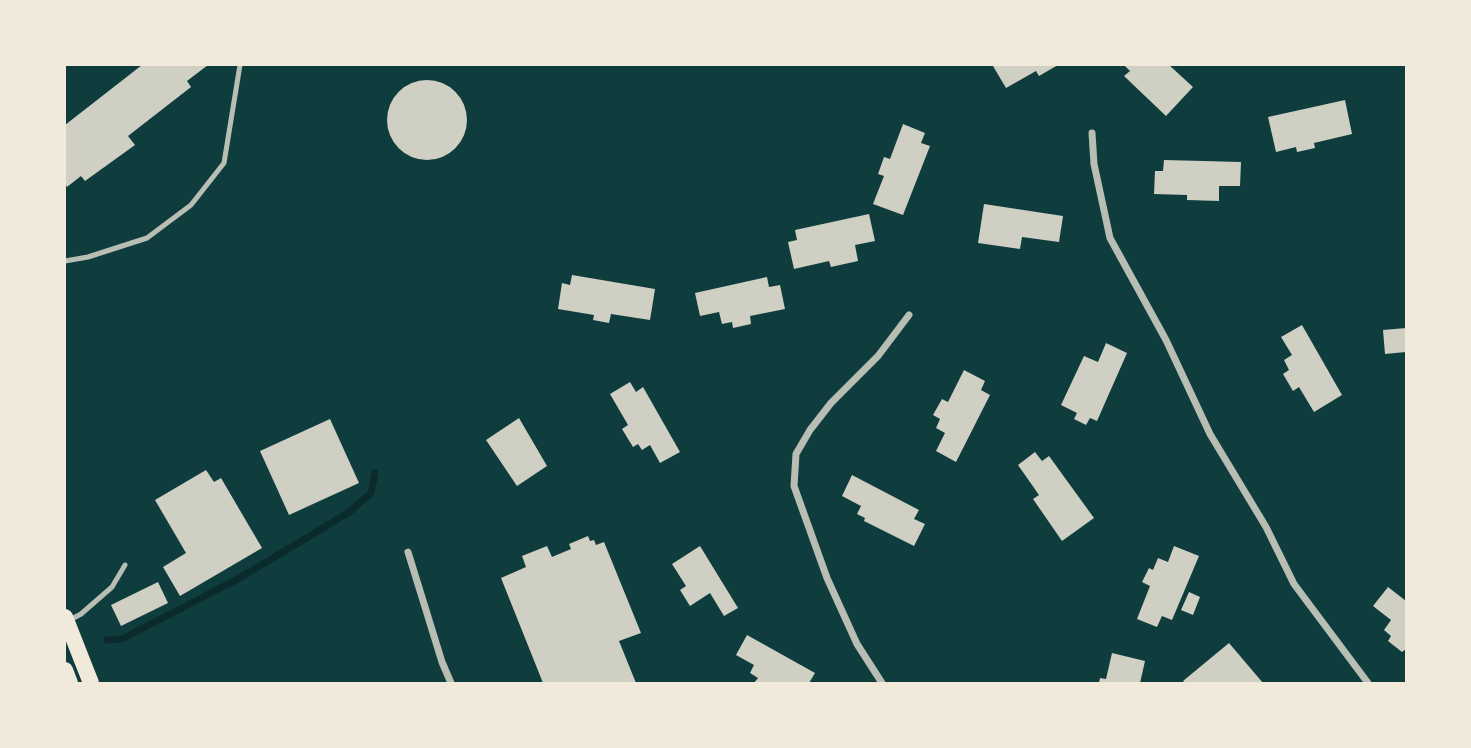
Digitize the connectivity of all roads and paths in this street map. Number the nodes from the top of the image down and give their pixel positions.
1 (240, 65) edge
2 (1092, 133) dead end
3 (65, 261) edge
4 (909, 315) dead end
5 (408, 552) dead end
6 (125, 565) dead end
7 (65, 620) edge
8 (65, 670) edge
9 (70, 683) edge
10 (91, 683) edge
11 (451, 683) edge
12 (882, 683) edge
13 (1368, 683) edge

1 - 3 lane
2 - 13 street
4 - 12 street
5 - 11 street
6 - 7 lane
7 - 10 main road
8 - 9 main road

